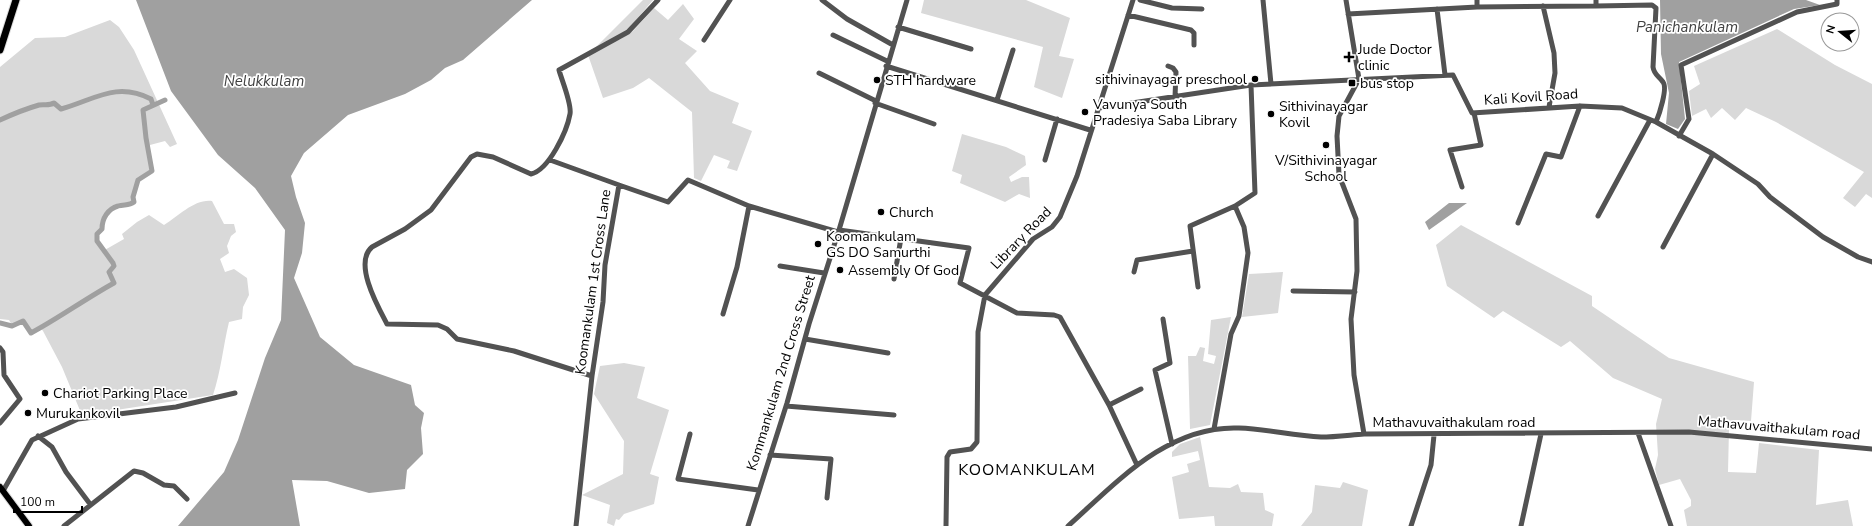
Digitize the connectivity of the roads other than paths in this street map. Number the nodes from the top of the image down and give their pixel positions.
1 (16, 0) edge
2 (658, 0) edge
3 (729, 0) edge
4 (822, 0) edge
5 (907, 0) edge
6 (1133, 0) edge
7 (1140, 0) edge
8 (1263, 0) edge
9 (1346, 0) edge
10 (1477, 0) edge
11 (1837, 0) edge
12 (1596, 3) edge
13 (1543, 6) junction
14 (1477, 7) junction
15 (1202, 9) dead end
16 (1437, 9) junction
17 (1348, 14) junction
18 (1128, 15) junction
19 (898, 27) junction
20 (2, 35) edge
21 (834, 35) dead end
22 (704, 40) dead end
23 (893, 45) junction
24 (1194, 45) dead end
25 (971, 49) dead end
26 (0, 50) edge
27 (1013, 50) dead end
28 (887, 64) junction
29 (1168, 66) dead end
30 (819, 73) dead end
31 (1445, 76) junction
32 (1359, 79) junction
33 (1271, 84) junction
34 (1251, 85) junction
35 (1175, 97) junction
36 (997, 100) junction
37 (876, 102) junction
38 (1580, 106) junction
39 (1549, 107) junction
40 (1099, 108) junction
41 (1474, 113) junction
42 (1057, 119) junction
43 (1650, 120) junction
44 (1656, 122) junction
45 (934, 124) dead end
46 (1090, 130) junction
47 (1679, 136) junction
48 (1713, 154) junction
49 (550, 160) junction
50 (1045, 160) dead end
51 (619, 185) junction
52 (1462, 187) dead end
53 (749, 206) junction
54 (1235, 206) junction
55 (1598, 216) dead end
56 (1518, 223) dead end
57 (838, 231) junction
58 (901, 238) junction
59 (1663, 247) dead end
60 (1193, 251) junction
61 (1872, 262) edge
62 (780, 266) dead end
63 (1134, 272) dead end
64 (824, 273) junction
65 (894, 278) dead end
66 (1198, 287) dead end
67 (1293, 291) dead end
68 (1355, 292) junction
69 (984, 295) junction
70 (723, 314) dead end
71 (1163, 319) dead end
72 (805, 339) junction
73 (0, 348) edge
74 (888, 353) dead end
75 (592, 376) junction
76 (1141, 389) dead end
77 (235, 392) dead end
78 (1109, 405) junction
79 (786, 406) junction
80 (894, 415) dead end
81 (0, 423) edge
82 (1214, 429) junction
83 (1638, 433) junction
84 (690, 434) dead end
85 (1364, 434) junction
86 (1434, 434) junction
87 (1541, 434) junction
88 (38, 436) junction
89 (1172, 444) junction
90 (1872, 449) edge
91 (770, 456) junction
92 (1137, 465) junction
93 (2, 489) edge
94 (758, 490) junction
95 (187, 498) dead end
96 (827, 498) dead end
97 (90, 504) junction
98 (29, 526) edge
99 (64, 526) edge
100 (576, 526) edge
101 (748, 526) edge
102 (946, 526) edge
103 (1068, 526) edge
104 (1411, 526) edge
105 (1521, 526) edge
106 (1671, 526) edge

1 - 20 highway
2 - 49 street
3 - 22 street
4 - 23 street
5 - 19 street, Kommankulam 2nd Cross Street
6 - 18 street, Library Road
7 - 15 street
8 - 33 street
9 - 17 street
10 - 14 street
11 - 47 street
12 - 13 street
12 - 44 street
13 - 14 street
13 - 39 street
14 - 16 street
16 - 17 street
16 - 31 street
17 - 32 street
18 - 24 street
18 - 40 street, Library Road
19 - 23 street, Kommankulam 2nd Cross Street
19 - 25 street
20 - 26 highway
21 - 28 street
23 - 28 street, Kommankulam 2nd Cross Street
27 - 36 street
28 - 36 street
28 - 37 street, Kommankulam 2nd Cross Street
29 - 35 street
30 - 37 street
31 - 32 street
31 - 41 street, Kali Kovil Road
32 - 33 street
32 - 68 street
33 - 34 street
34 - 35 street
34 - 54 street
35 - 40 street
36 - 42 street
37 - 45 street
37 - 57 street, Kommankulam 2nd Cross Street
38 - 39 street, Kali Kovil Road
38 - 43 street, Kali Kovil Road
38 - 56 street
39 - 41 street, Kali Kovil Road
40 - 46 street, Library Road
41 - 52 street
42 - 46 street
42 - 50 street
43 - 44 street, Kali Kovil Road
43 - 55 street
44 - 47 street, Kali Kovil Road
46 - 69 street, Library Road
47 - 48 street, Kali Kovil Road
48 - 59 street
48 - 61 street, Kali Kovil Road
49 - 51 street
49 - 75 street
51 - 53 street, Koomankulam 1st Cross Lane
51 - 75 street, Koomankulam 1st Cross Lane
53 - 57 street, Koomankulam 1st Cross Lane
53 - 70 street
54 - 60 street
54 - 82 street
57 - 58 street, Koomankulam 1st Cross Lane
57 - 64 street, Kommankulam 2nd Cross Street
58 - 65 street
58 - 69 street, Koomankulam 1st Cross Lane
60 - 63 street
60 - 66 street
62 - 64 street
64 - 72 street, Kommankulam 2nd Cross Street
67 - 68 street
68 - 85 street
69 - 78 street
69 - 102 street
71 - 89 street
72 - 74 street
72 - 79 street, Kommankulam 2nd Cross Street
73 - 81 street
75 - 100 street, Koomankulam 1st Cross Lane
76 - 78 street
77 - 88 street
78 - 92 street
79 - 80 street
79 - 91 street, Kommankulam 2nd Cross Street
82 - 85 street, Mathavuvaithakulam road
82 - 89 street, Mathavuvaithakulam road
83 - 87 street, Mathavuvaithakulam road
83 - 90 street, Mathavuvaithakulam road
83 - 106 street
84 - 94 street
85 - 86 street, Mathavuvaithakulam road
86 - 87 street, Mathavuvaithakulam road
86 - 104 street
87 - 105 street
88 - 93 street
88 - 97 street
89 - 92 street, Mathavuvaithakulam road
91 - 94 street, Kommankulam 2nd Cross Street
91 - 96 street
92 - 103 street, Mathavuvaithakulam road
93 - 98 main road
94 - 101 street, Kommankulam 2nd Cross Street
95 - 97 street
97 - 99 street

